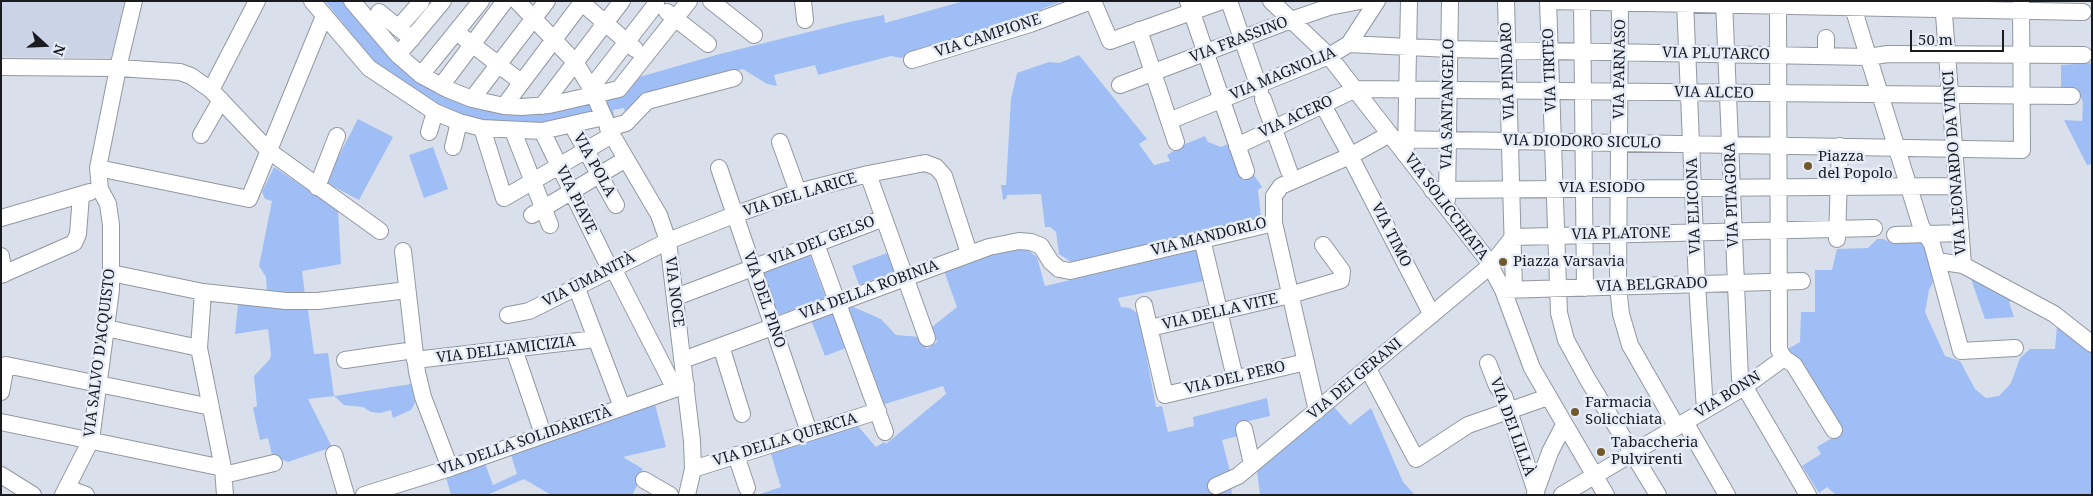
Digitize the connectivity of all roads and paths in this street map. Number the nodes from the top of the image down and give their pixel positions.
1 (134, 1) edge
2 (257, 1) edge
3 (312, 1) edge
4 (352, 1) edge
5 (444, 1) edge
6 (481, 1) edge
7 (505, 1) edge
8 (517, 1) edge
9 (547, 1) edge
10 (622, 1) edge
11 (689, 1) edge
12 (711, 1) edge
13 (803, 1) edge
14 (1092, 1) edge
15 (1222, 1) edge
16 (1229, 1) edge
17 (1271, 1) edge
18 (1360, 1) edge
19 (1377, 1) edge
20 (1409, 1) edge
21 (1450, 1) edge
22 (1506, 1) edge
23 (1548, 1) edge
24 (421, 2) edge
25 (581, 2) edge
26 (654, 2) edge
27 (1582, 2) edge
28 (1620, 2) edge
29 (1685, 3) edge
30 (1724, 3) edge
31 (1778, 4) edge
32 (1806, 4) edge
33 (1852, 5) edge
34 (1943, 6) edge
35 (2021, 6) edge
36 (1190, 7) edge
37 (379, 12) edge
38 (2083, 12) dead end
39 (324, 16) junction
40 (534, 18) junction
41 (675, 18) junction
42 (805, 20) dead end
43 (1291, 20) junction
44 (605, 23) junction
45 (398, 28) junction
46 (1139, 30) junction
47 (456, 32) junction
48 (754, 35) dead end
49 (1826, 38) dead end
50 (412, 39) junction
51 (554, 39) junction
52 (1242, 39) junction
53 (626, 42) junction
54 (708, 44) dead end
55 (1349, 44) junction
56 (472, 45) junction
57 (1408, 47) junction
58 (1449, 49) junction
59 (1507, 50) junction
60 (1550, 51) junction
61 (1583, 51) junction
62 (1206, 52) junction
63 (1620, 52) junction
64 (1687, 53) junction
65 (1726, 54) junction
66 (398, 55) junction
67 (1778, 55) junction
68 (1947, 55) junction
69 (2021, 55) junction
70 (2084, 55) dead end
71 (1329, 56) junction
72 (1826, 56) junction
73 (1868, 56) junction
74 (644, 57) junction
75 (912, 60) dead end
76 (575, 62) junction
77 (498, 64) junction
78 (1, 67) edge
79 (118, 68) junction
80 (1153, 72) junction
81 (421, 75) junction
82 (734, 78) dead end
83 (522, 82) junction
84 (1120, 85) dead end
85 (441, 86) junction
86 (1356, 89) junction
87 (1407, 90) junction
88 (1448, 90) junction
89 (1261, 91) junction
90 (1508, 91) junction
91 (1551, 91) junction
92 (1583, 92) junction
93 (1619, 92) junction
94 (1689, 93) junction
95 (1728, 93) junction
96 (1778, 94) junction
97 (216, 95) junction
98 (1880, 95) junction
99 (1950, 95) junction
100 (2021, 96) junction
101 (2072, 96) dead end
102 (472, 99) junction
103 (1222, 100) junction
104 (1323, 105) junction
105 (504, 106) junction
106 (542, 106) junction
107 (601, 111) junction
108 (435, 112) junction
109 (1169, 121) junction
110 (459, 122) junction
111 (572, 125) junction
112 (482, 128) junction
113 (1274, 128) junction
114 (513, 131) junction
115 (542, 131) junction
116 (429, 132) dead end
117 (201, 135) dead end
118 (337, 136) dead end
119 (1448, 140) junction
120 (1510, 141) junction
121 (780, 142) dead end
122 (1176, 142) dead end
123 (1399, 142) junction
124 (1553, 142) junction
125 (1583, 142) junction
126 (1619, 143) junction
127 (1691, 144) junction
128 (1776, 144) junction
129 (1730, 145) junction
130 (1237, 146) junction
131 (1840, 146) junction
132 (453, 147) dead end
133 (1897, 148) junction
134 (1954, 148) junction
135 (586, 150) junction
136 (269, 151) junction
137 (1348, 153) junction
138 (626, 160) junction
139 (559, 166) junction
140 (98, 168) junction
141 (719, 168) dead end
142 (1246, 171) dead end
143 (1289, 171) dead end
144 (868, 174) junction
145 (600, 175) junction
146 (533, 181) junction
147 (1908, 186) junction
148 (1957, 186) junction
149 (317, 187) junction
150 (1732, 187) junction
151 (1554, 188) junction
152 (1584, 188) junction
153 (1619, 188) junction
154 (1693, 188) junction
155 (1776, 188) junction
156 (1841, 188) junction
157 (100, 189) junction
158 (1440, 189) junction
159 (1511, 189) junction
160 (572, 191) junction
161 (798, 192) junction
162 (81, 195) junction
163 (616, 205) dead end
164 (1447, 208) joint
165 (538, 211) junction
166 (734, 215) junction
167 (1, 218) edge
168 (884, 218) junction
169 (1274, 223) junction
170 (550, 225) dead end
171 (1874, 228) dead end
172 (1778, 230) junction
173 (380, 231) dead end
174 (1734, 231) junction
175 (1695, 232) junction
176 (1961, 233) junction
177 (1514, 234) junction
178 (1618, 234) junction
179 (1837, 234) junction
180 (1584, 235) junction
181 (1895, 235) dead end
182 (1926, 235) junction
183 (1555, 236) junction
184 (1202, 239) junction
185 (668, 240) junction
186 (816, 244) junction
187 (1323, 245) dead end
188 (403, 251) dead end
189 (969, 253) junction
190 (1, 256) edge
191 (1937, 261) junction
192 (1051, 262) joint
193 (1963, 265) junction
194 (1490, 266) junction
195 (611, 268) junction
196 (752, 268) junction
197 (111, 273) junction
198 (2, 275) edge
199 (905, 276) junction
200 (1802, 280) dead end
201 (1778, 281) junction
202 (1736, 283) junction
203 (1697, 284) junction
204 (576, 286) junction
205 (1618, 287) junction
206 (1585, 288) junction
207 (1557, 289) junction
208 (407, 290) junction
209 (1508, 290) junction
210 (203, 292) junction
211 (1290, 295) junction
212 (676, 297) junction
213 (837, 302) junction
214 (1144, 305) dead end
215 (1219, 312) junction
216 (508, 315) dead end
217 (1432, 315) junction
218 (772, 325) junction
219 (106, 328) junction
220 (1150, 328) junction
221 (927, 338) dead end
222 (596, 339) junction
223 (2092, 344) edge
224 (721, 346) junction
225 (199, 348) junction
226 (2015, 348) dead end
227 (514, 349) junction
228 (414, 355) junction
229 (1784, 358) junction
230 (345, 360) dead end
231 (683, 360) junction
232 (1306, 362) junction
233 (1488, 363) dead end
234 (1368, 369) junction
235 (1235, 378) junction
236 (98, 384) junction
237 (681, 387) junction
238 (1744, 387) junction
239 (1, 392) edge
240 (1548, 397) junction
241 (211, 407) junction
242 (622, 407) junction
243 (1706, 410) junction
244 (878, 411) junction
245 (1317, 411) junction
246 (1509, 411) junction
247 (742, 414) dead end
248 (1, 422) edge
249 (1681, 424) junction
250 (1564, 425) junction
251 (1244, 429) dead end
252 (1834, 430) dead end
253 (809, 432) junction
254 (885, 432) dead end
255 (543, 434) junction
256 (91, 440) junction
257 (1634, 452) junction
258 (334, 454) dead end
259 (736, 455) junction
260 (274, 464) dead end
261 (1252, 464) junction
262 (450, 468) junction
263 (693, 469) junction
264 (223, 471) junction
265 (1, 476) edge
266 (1595, 476) junction
267 (644, 480) dead end
268 (1216, 486) dead end
269 (747, 488) dead end
270 (65, 492) edge
271 (1535, 493) edge
272 (688, 494) edge
273 (33, 495) edge
274 (86, 495) edge
275 (225, 495) edge
276 (346, 495) edge
277 (364, 495) edge
278 (670, 495) edge
279 (1562, 495) edge
280 (1606, 495) edge
281 (1658, 495) edge
282 (1727, 495) edge
283 (1808, 495) edge

1 - 79 street, VIA SALVO D'ACQUISTO
2 - 97 street
3 - 39 street
4 - 37 street
5 - 50 street
6 - 47 street
7 - 56 street
8 - 40 street, VIA NOCE
9 - 40 street
10 - 44 street
11 - 41 street
12 - 48 street
13 - 42 street
14 - 46 street
14 - 75 street, VIA CAMPIONE
15 - 36 street
16 - 52 street
17 - 43 street, VIA SOLICCHIATA
18 - 43 street, VIA FRASSINO
19 - 55 street, VIA MAGNOLIA
20 - 57 street
21 - 58 street, VIA SANTANGELO
22 - 59 street, VIA PINDARO
23 - 27 street
23 - 60 street, VIA TIRTEO
24 - 45 street
25 - 44 street
25 - 51 street
26 - 41 street
26 - 53 street
27 - 28 street
27 - 61 street
28 - 29 street
28 - 63 street, VIA PARNASO
29 - 30 street
29 - 64 street, VIA ELICONA
30 - 31 street
30 - 65 street, VIA PITAGORA
31 - 32 street
31 - 67 street
32 - 33 street
33 - 34 street
33 - 73 street
34 - 35 street
34 - 68 street, VIA LEONARDO DA VINCI
35 - 38 street
35 - 69 street
36 - 46 street
36 - 62 street
37 - 45 street
37 - 66 street
39 - 108 street
39 - 136 street
40 - 51 street, VIA NOCE
40 - 77 street
41 - 54 street
41 - 74 street
43 - 52 street, VIA FRASSINO
43 - 71 street, VIA SOLICCHIATA
44 - 53 street
44 - 76 street
45 - 50 street
46 - 80 street
47 - 56 street
47 - 81 street
49 - 72 street
50 - 66 street
51 - 76 street, VIA NOCE
51 - 83 street
52 - 62 street, VIA FRASSINO
52 - 89 street
53 - 74 street
53 - 107 street
55 - 57 street, VIA PLUTARCO
55 - 71 street, VIA MAGNOLIA
56 - 77 street
56 - 85 street
57 - 58 street, VIA PLUTARCO
57 - 87 street
58 - 59 street, VIA PLUTARCO
58 - 88 street, VIA SANTANGELO
59 - 60 street, VIA PLUTARCO
59 - 90 street, VIA PINDARO
60 - 61 street, VIA PLUTARCO
60 - 91 street, VIA TIRTEO
61 - 63 street, VIA PLUTARCO
61 - 92 street
62 - 80 street, VIA FRASSINO
62 - 103 street
63 - 64 street, VIA PLUTARCO
63 - 93 street, VIA PARNASO
64 - 65 street, VIA PLUTARCO
64 - 94 street, VIA ELICONA
65 - 67 street, VIA PLUTARCO
65 - 95 street, VIA PITAGORA
66 - 81 street
67 - 72 street, VIA PLUTARCO
67 - 96 street
68 - 69 street, VIA PLUTARCO
68 - 73 street, VIA PLUTARCO
68 - 99 street, VIA LEONARDO DA VINCI
69 - 70 street, VIA PLUTARCO
69 - 100 street
71 - 86 street, VIA SOLICCHIATA
71 - 89 street, VIA MAGNOLIA
72 - 73 street, VIA PLUTARCO
73 - 98 street
74 - 107 street
76 - 106 street
76 - 107 street, VIA NOCE
77 - 83 street
77 - 102 street
78 - 79 street
79 - 97 street
79 - 140 street, VIA SALVO D'ACQUISTO
80 - 84 street, VIA FRASSINO
80 - 109 street
81 - 85 street
82 - 107 street
83 - 105 street
85 - 102 street
86 - 87 street, VIA ALCEO
86 - 104 street, VIA ACERO
86 - 123 street, VIA SOLICCHIATA
87 - 88 street, VIA ALCEO
87 - 123 street
88 - 90 street, VIA ALCEO
88 - 119 street, VIA SANTANGELO
89 - 103 street, VIA MAGNOLIA
89 - 113 street
90 - 91 street, VIA ALCEO
90 - 120 street, VIA PINDARO
91 - 92 street, VIA ALCEO
91 - 124 street, VIA TIRTEO
92 - 93 street, VIA ALCEO
92 - 125 street
93 - 94 street, VIA ALCEO
93 - 126 street, VIA PARNASO
94 - 95 street, VIA ALCEO
94 - 127 street, VIA ELICONA
95 - 96 street, VIA ALCEO
95 - 129 street, VIA PITAGORA
96 - 98 street, VIA ALCEO
96 - 128 street
97 - 117 street
97 - 136 street
98 - 99 street, VIA ALCEO
98 - 133 street
99 - 100 street, VIA ALCEO
99 - 134 street, VIA LEONARDO DA VINCI
100 - 101 street, VIA ALCEO
100 - 134 street
102 - 105 street
103 - 109 street, VIA MAGNOLIA
103 - 130 street
104 - 113 street, VIA ACERO
104 - 137 street, VIA TIMO
105 - 106 street
106 - 107 street
107 - 111 street
107 - 135 street
107 - 138 street, VIA NOCE
108 - 110 street
108 - 116 street
109 - 122 street
110 - 112 street
110 - 132 street
111 - 115 street
111 - 135 street, VIA POLA
112 - 114 street
112 - 146 street
113 - 130 street, VIA ACERO
113 - 143 street
114 - 115 street
114 - 146 street
115 - 139 street, VIA PIAVE
118 - 149 street
119 - 120 street, VIA DIODORO SICULO
119 - 123 street, VIA DIODORO SICULO
119 - 158 street, VIA SANTANGELO
120 - 124 street, VIA DIODORO SICULO
120 - 159 street, VIA PINDARO
121 - 161 street
123 - 137 street, VIA MANDORLO
123 - 158 street, VIA SOLICCHIATA
124 - 125 street, VIA DIODORO SICULO
124 - 151 street, VIA TIRTEO
125 - 126 street, VIA DIODORO SICULO
125 - 152 street
126 - 127 street, VIA DIODORO SICULO
126 - 153 street, VIA PARNASO
127 - 129 street, VIA DIODORO SICULO
127 - 154 street, VIA ELICONA
128 - 129 street, VIA DIODORO SICULO
128 - 131 street, VIA DIODORO SICULO
128 - 155 street
129 - 150 street, VIA PITAGORA
130 - 142 street
131 - 133 street
131 - 156 street
133 - 134 street
133 - 147 street
134 - 148 street, VIA LEONARDO DA VINCI
135 - 139 street
135 - 145 street, VIA POLA
136 - 140 street
136 - 149 street
137 - 169 street, VIA MANDORLO
137 - 217 street, VIA TIMO
138 - 145 street
138 - 185 street, VIA NOCE
139 - 146 street
139 - 160 street, VIA PIAVE
140 - 157 street, VIA SALVO D'ACQUISTO
141 - 166 street, VIA DEL PINO
144 - 161 street, VIA DEL LARICE
144 - 168 street
144 - 189 street, VIA DEL LARICE
145 - 160 street
145 - 163 street, VIA POLA
146 - 165 street
147 - 148 street
147 - 156 street
147 - 182 street
148 - 176 street, VIA LEONARDO DA VINCI
149 - 173 street
150 - 154 street, VIA ESIODO
150 - 155 street, VIA ESIODO
150 - 174 street, VIA PITAGORA
151 - 152 street, VIA ESIODO
151 - 159 street, VIA ESIODO
151 - 183 street, VIA TIRTEO
152 - 153 street, VIA ESIODO
152 - 180 street
153 - 154 street, VIA ESIODO
153 - 178 street, VIA PARNASO
154 - 175 street, VIA ELICONA
155 - 156 street, VIA ESIODO
155 - 172 street
156 - 179 street
157 - 162 street
157 - 197 street, VIA SALVO D'ACQUISTO
158 - 159 street, VIA ESIODO
158 - 164 street, VIA SANTANGELO
159 - 177 street, VIA PINDARO
160 - 165 street
160 - 195 street, VIA PIAVE
161 - 166 street, VIA DEL LARICE
162 - 167 street
162 - 198 street
164 - 194 street, VIA SOLICCHIATA
165 - 170 street
166 - 185 street, VIA DEL LARICE
166 - 196 street, VIA DEL PINO
168 - 186 street, VIA DEL GELSO
168 - 199 street
169 - 184 street, VIA MANDORLO
169 - 211 street
171 - 179 street, VIA PLATONE
172 - 174 street, VIA PLATONE
172 - 179 street, VIA PLATONE
172 - 201 street
174 - 175 street, VIA PLATONE
174 - 202 street, VIA PITAGORA
175 - 178 street, VIA PLATONE
175 - 203 street, VIA ELICONA
176 - 182 street
176 - 193 street, VIA LEONARDO DA VINCI
177 - 183 street, VIA PLATONE
177 - 194 street, VIA DEI GERANI
177 - 209 street, VIA PINDARO
178 - 180 street, VIA PLATONE
178 - 205 street, VIA PARNASO
180 - 183 street, VIA PLATONE
180 - 206 street
181 - 182 street
182 - 191 street
183 - 207 street, VIA TIRTEO
184 - 192 street, VIA MANDORLO
184 - 215 street
185 - 195 street, VIA UMANITÀ
185 - 212 street, VIA NOCE
186 - 196 street, VIA DEL GELSO
186 - 213 street
187 - 211 street, VIA DELLA VITE
188 - 208 street
189 - 192 street, VIA DELLA ROBINIA
189 - 199 street, VIA DELLA ROBINIA
190 - 198 street
191 - 193 street
191 - 226 street
193 - 223 street
194 - 209 street, VIA SOLICCHIATA
194 - 217 street, VIA DEI GERANI
195 - 204 street, VIA UMANITÀ
195 - 237 street, VIA PIAVE
196 - 212 street, VIA DEL GELSO
196 - 218 street, VIA DEL PINO
197 - 210 street
197 - 219 street, VIA SALVO D'ACQUISTO
199 - 213 street, VIA DELLA ROBINIA
199 - 221 street
200 - 201 street, VIA BELGRADO
201 - 202 street, VIA BELGRADO
201 - 229 street
202 - 203 street, VIA BELGRADO
202 - 238 street, VIA PITAGORA
203 - 205 street, VIA BELGRADO
203 - 243 street, VIA ELICONA
204 - 216 street, VIA UMANITÀ
204 - 222 street
205 - 206 street, VIA BELGRADO
205 - 249 street, VIA PARNASO
206 - 207 street, VIA BELGRADO
207 - 209 street, VIA BELGRADO
207 - 257 street, VIA TIRTEO
208 - 210 street
208 - 228 street
209 - 240 street, VIA SOLICCHIATA
210 - 225 street
211 - 215 street, VIA DELLA VITE
211 - 232 street
212 - 231 street, VIA NOCE
213 - 218 street, VIA DELLA ROBINIA
213 - 244 street
214 - 220 street
215 - 220 street, VIA DELLA VITE
215 - 235 street
217 - 234 street, VIA DEI GERANI
218 - 224 street, VIA DELLA ROBINIA
218 - 253 street, VIA DEL PINO
219 - 225 street
219 - 236 street, VIA SALVO D'ACQUISTO
220 - 235 street, VIA DEL PERO
222 - 227 street, VIA DELL'AMICIZIA
222 - 242 street
224 - 231 street, VIA DELLA ROBINIA
224 - 247 street
225 - 241 street
227 - 228 street, VIA DELL'AMICIZIA
227 - 255 street
228 - 230 street, VIA DELL'AMICIZIA
228 - 262 street
229 - 238 street, VIA BONN
229 - 252 street
231 - 237 street, VIA NOCE
232 - 235 street, VIA DEL PERO
232 - 245 street
233 - 246 street, VIA DEI LILLÀ
234 - 245 street, VIA DEI GERANI
234 - 246 street
236 - 239 street
236 - 241 street
236 - 256 street, VIA SALVO D'ACQUISTO
237 - 242 street, VIA DELLA SOLIDARIETÀ
237 - 263 street, VIA NOCE
238 - 243 street, VIA BONN
238 - 283 street, VIA PITAGORA
240 - 246 street
240 - 250 street, VIA SOLICCHIATA
241 - 264 street
242 - 255 street, VIA DELLA SOLIDARIETÀ
243 - 249 street, VIA BONN
244 - 253 street, VIA DELLA QUERCIA
244 - 254 street
245 - 261 street, VIA DEI GERANI
246 - 271 street, VIA DEI LILLÀ
248 - 256 street
249 - 257 street, VIA BONN
249 - 282 street, VIA PARNASO
250 - 266 street, VIA SOLICCHIATA
250 - 271 street
251 - 261 street
253 - 259 street, VIA DELLA QUERCIA
255 - 262 street, VIA DELLA SOLIDARIETÀ
256 - 264 street
256 - 270 street, VIA SALVO D'ACQUISTO
257 - 266 street, VIA BONN
257 - 281 street, VIA TIRTEO
258 - 276 street
259 - 263 street, VIA DELLA QUERCIA
259 - 269 street
260 - 264 street
261 - 268 street, VIA DEI GERANI
262 - 277 street, VIA DELLA SOLIDARIETÀ
263 - 272 street, VIA NOCE
264 - 275 street
265 - 273 street
266 - 279 street, VIA BONN
266 - 280 street, VIA SOLICCHIATA
267 - 278 street
270 - 274 street

